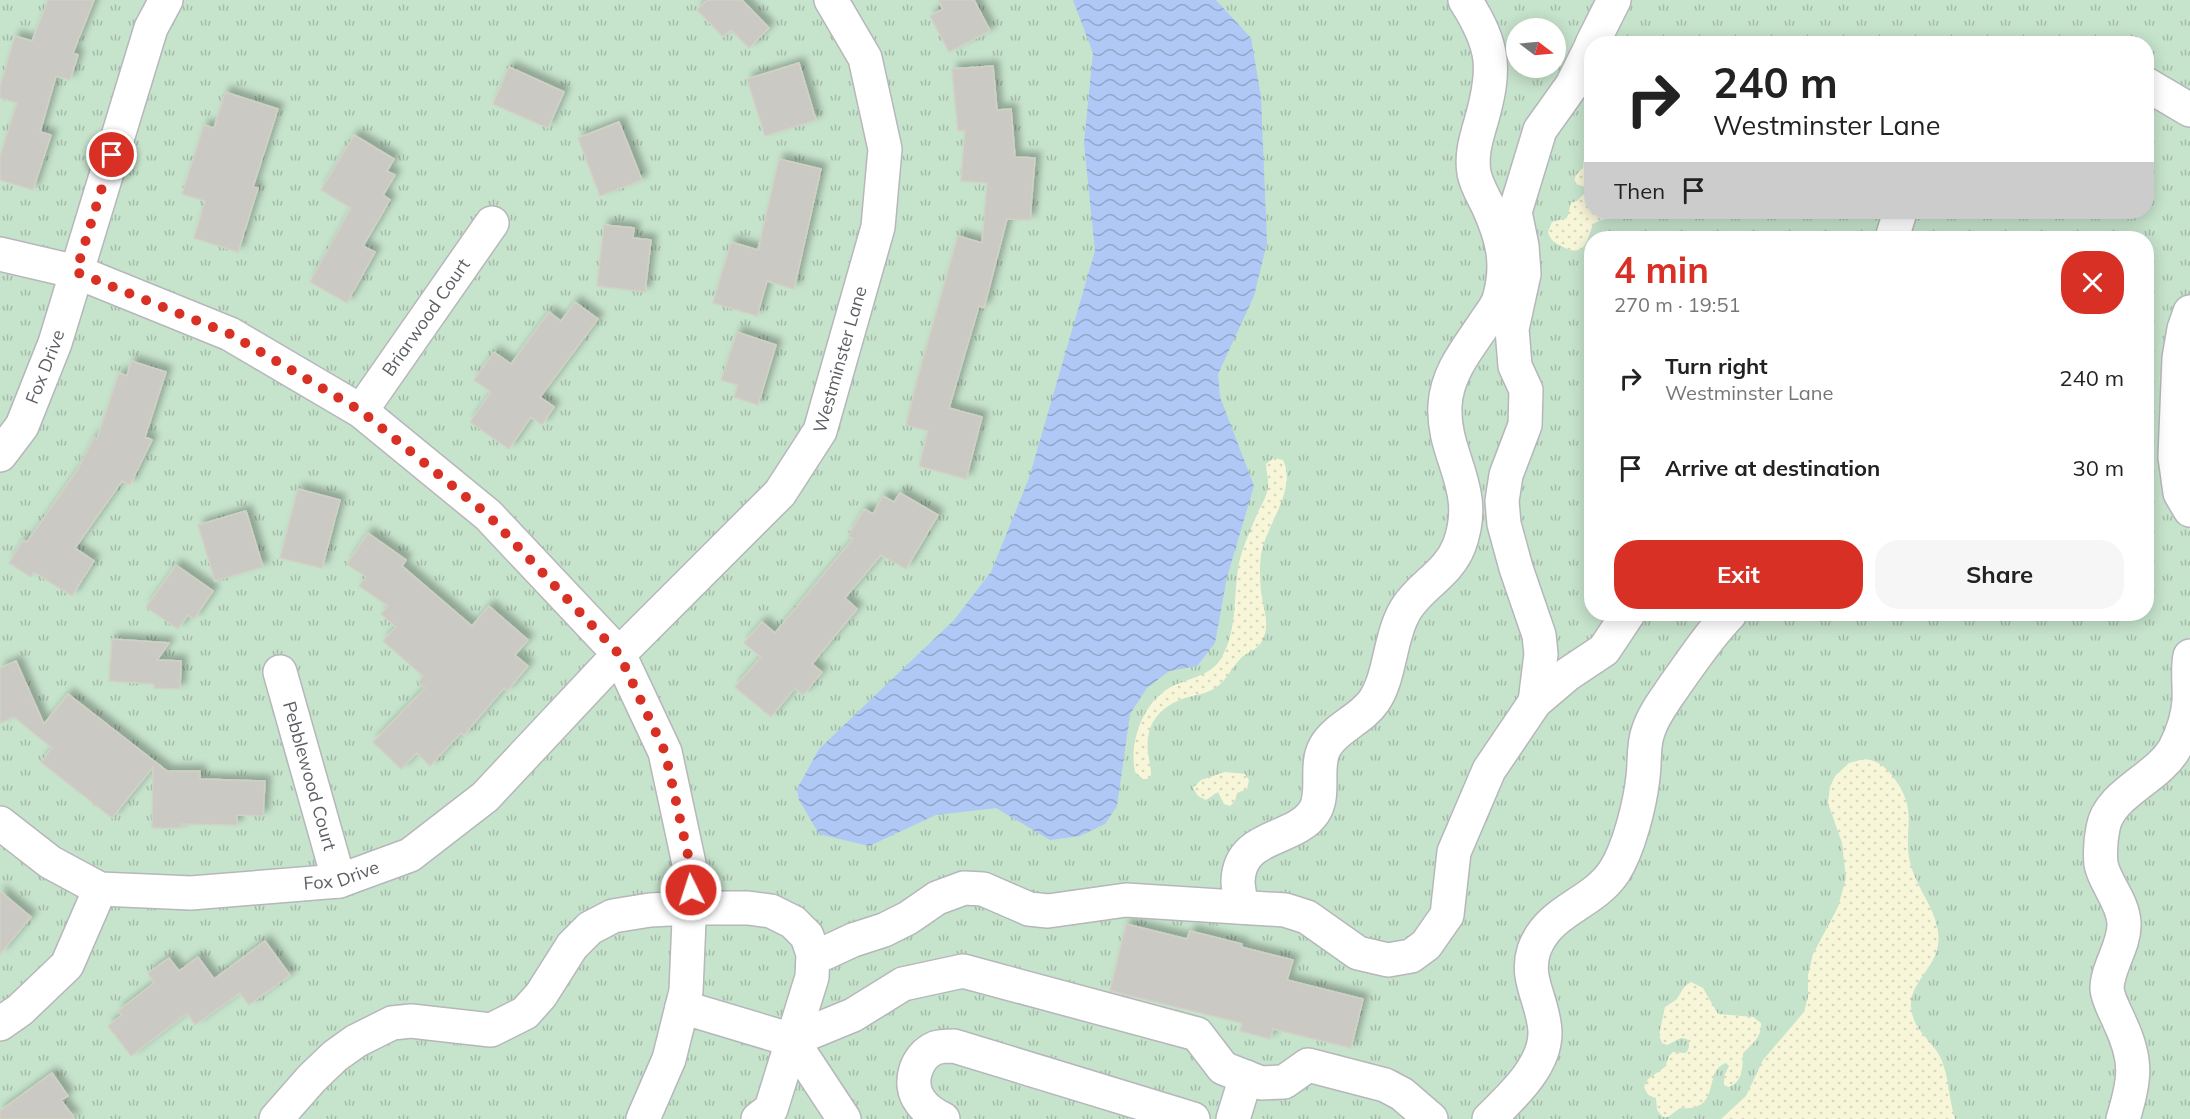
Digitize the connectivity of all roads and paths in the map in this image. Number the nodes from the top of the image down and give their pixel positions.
1 (166, 0) edge
2 (831, 0) edge
3 (1465, 0) edge
4 (1614, 0) edge
5 (1596, 36) edge
6 (1584, 60) edge
7 (2154, 88) edge
8 (2190, 110) edge
9 (492, 223) dead end
10 (0, 254) edge
11 (76, 272) junction
12 (2190, 312) edge
13 (361, 411) junction
14 (0, 455) edge
15 (2190, 510) edge
16 (1623, 621) edge
17 (1724, 621) edge
18 (619, 654) junction
19 (2190, 656) edge
20 (280, 672) dead end
21 (1535, 702) junction
22 (0, 823) edge
23 (1247, 855) junction
24 (339, 881) junction
25 (100, 889) junction
26 (1126, 900) junction
27 (1241, 907) junction
28 (690, 908) junction
29 (813, 954) junction
30 (682, 1007) junction
31 (0, 1024) edge
32 (792, 1040) junction
33 (1246, 1077) junction
34 (276, 1119) edge
35 (643, 1119) edge
36 (758, 1119) edge
37 (844, 1119) edge
38 (943, 1119) edge
39 (1193, 1119) edge
40 (1233, 1119) edge
41 (1431, 1119) edge
42 (1490, 1119) edge
43 (2123, 1119) edge

1 - 11 street
2 - 18 street, Westminster Lane
3 - 23 street
4 - 5 street
6 - 21 street
7 - 8 street
9 - 13 street, Briarwood Court
10 - 11 street
11 - 13 street
11 - 14 street, Fox Drive
12 - 15 street
13 - 18 street
16 - 21 street
17 - 42 street
18 - 24 street, Fox Drive
18 - 28 street
19 - 43 street
20 - 24 street, Pebblewood Court
21 - 27 street
22 - 25 street, Fox Drive
23 - 26 street
23 - 27 street
24 - 25 street, Fox Drive
25 - 31 street
26 - 27 street
26 - 29 street
28 - 29 street
28 - 30 street
28 - 34 street
29 - 32 street
30 - 32 street
30 - 35 street
32 - 33 street
32 - 36 street
32 - 37 street
33 - 40 street
33 - 41 street
38 - 39 street

